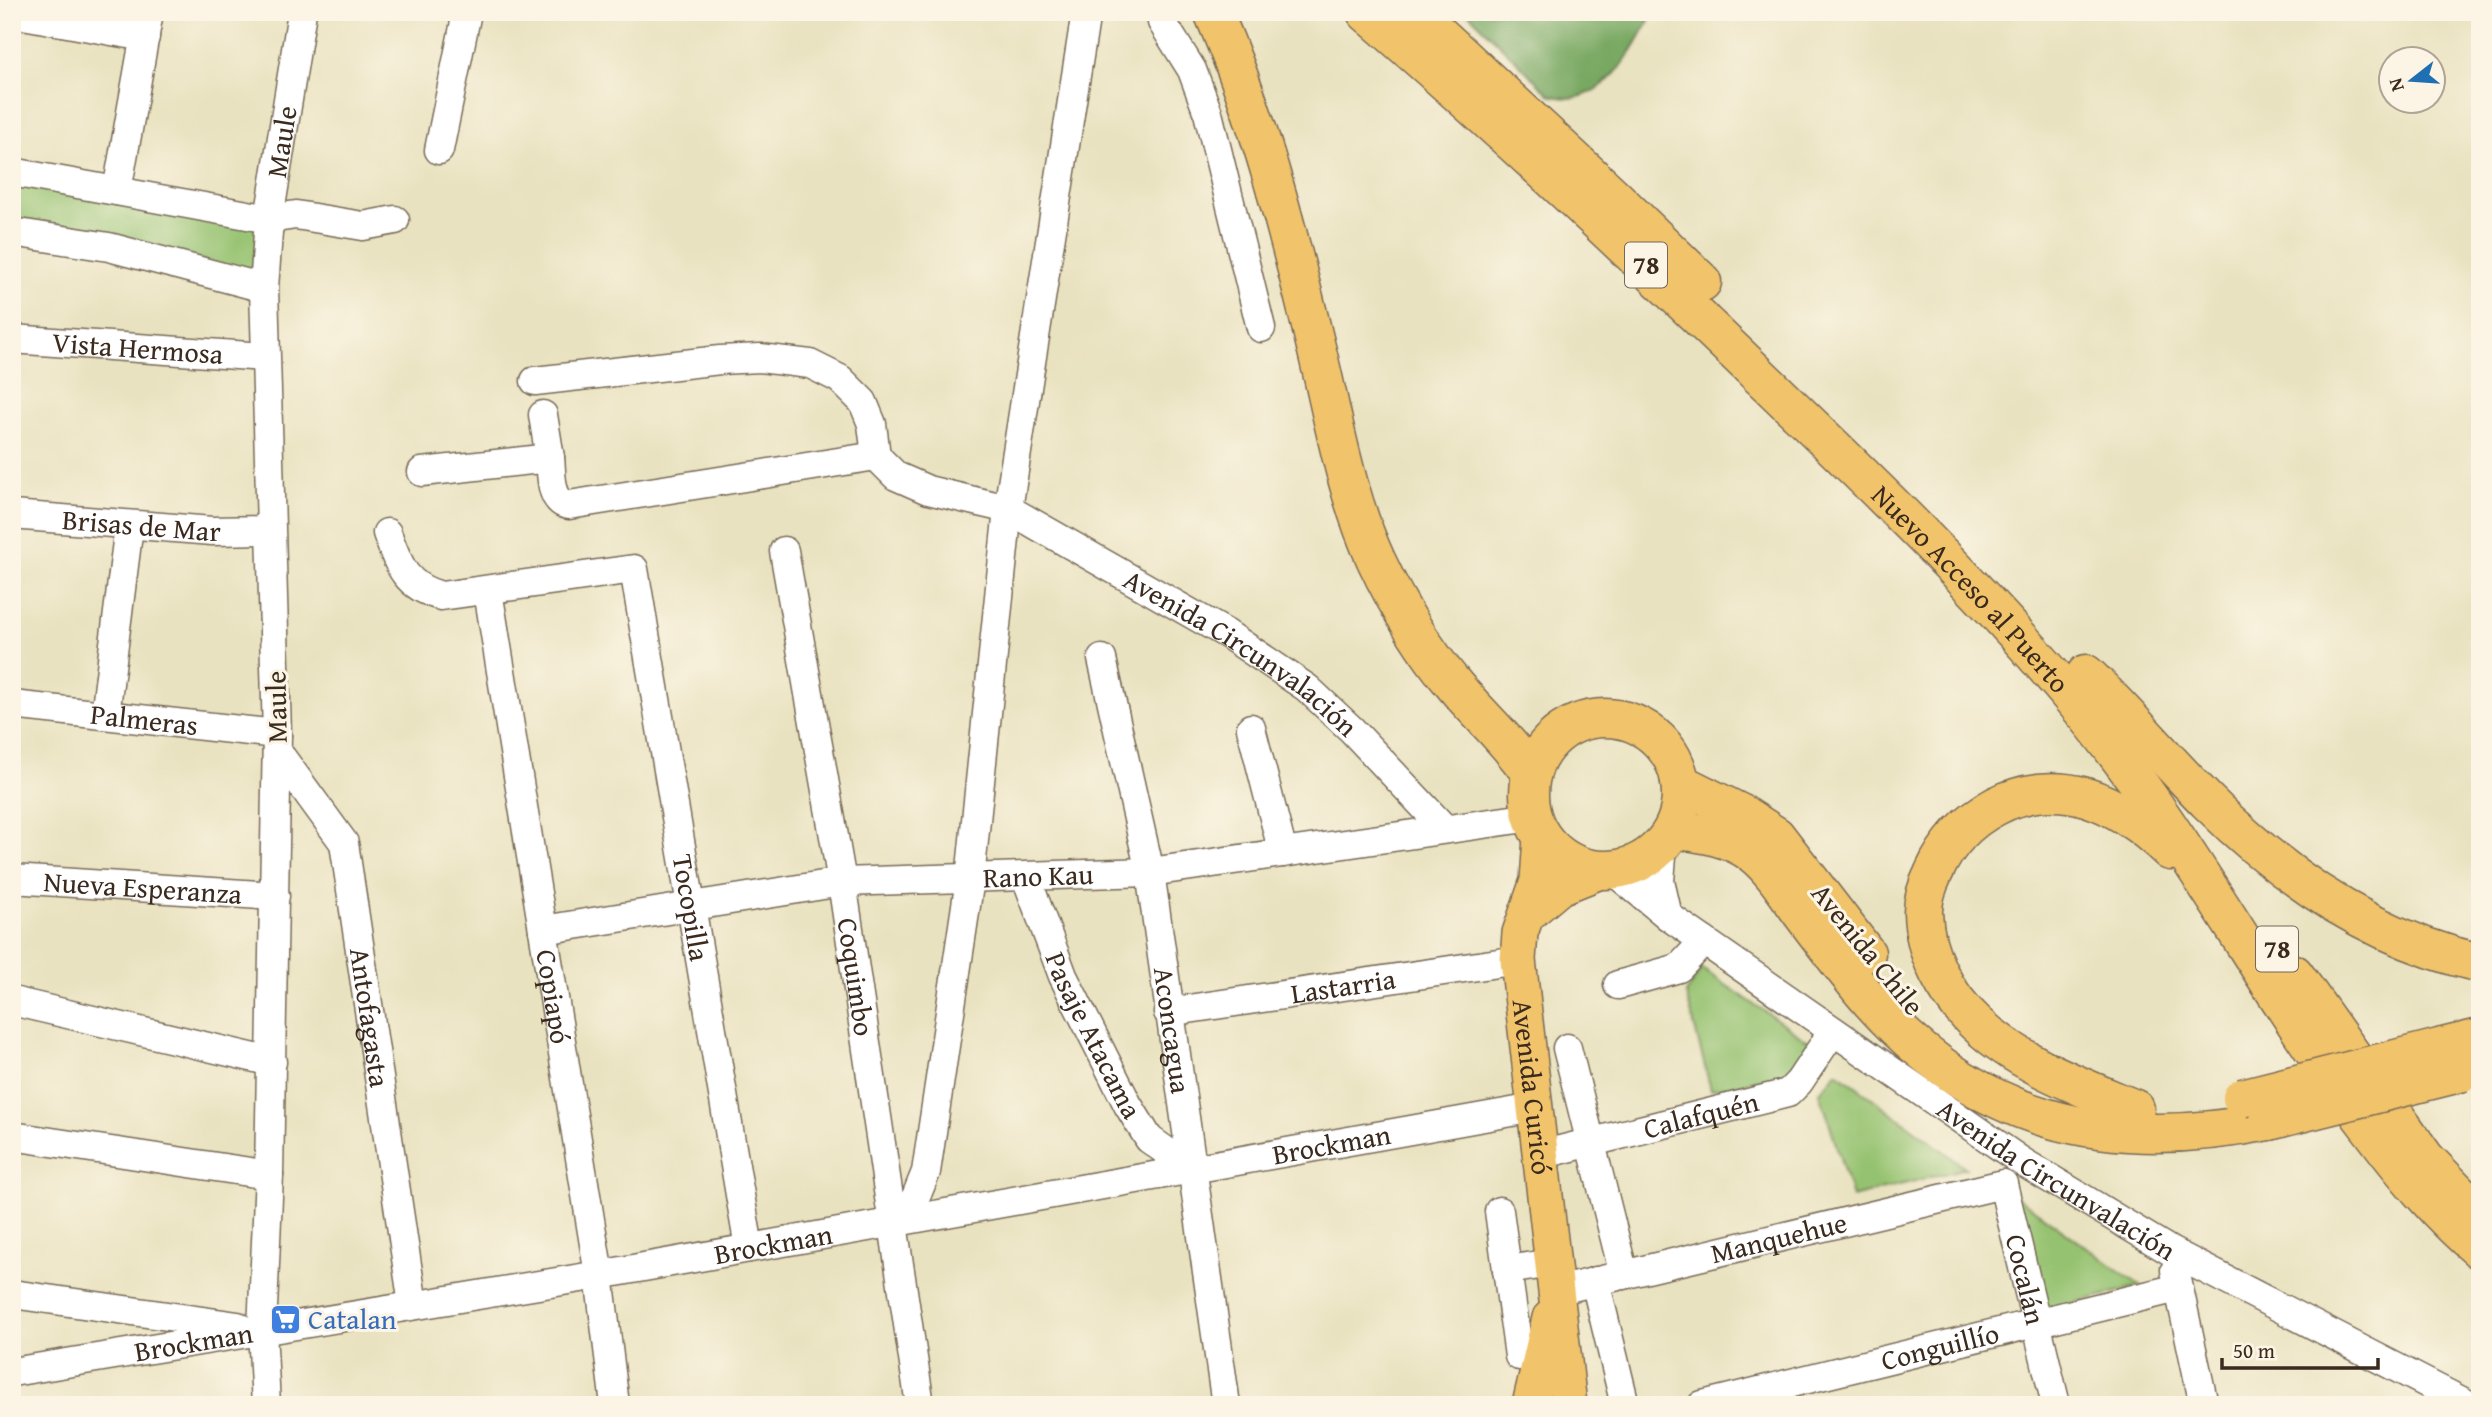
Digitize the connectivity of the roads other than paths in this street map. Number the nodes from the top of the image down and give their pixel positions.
1 (302, 12) edge
2 (467, 12) edge
3 (1086, 12) edge
4 (1160, 12) edge
5 (1213, 12) edge
6 (1366, 12) edge
7 (1415, 12) edge
8 (12, 13) edge
9 (147, 24) edge
10 (1434, 25) edge
11 (439, 150) dead end
12 (12, 172) edge
13 (117, 191) junction
14 (269, 219) junction
15 (395, 220) dead end
16 (12, 232) edge
17 (264, 288) junction
18 (1261, 328) dead end
19 (12, 339) edge
20 (265, 357) junction
21 (535, 381) dead end
22 (543, 415) dead end
23 (876, 456) junction
24 (550, 458) junction
25 (422, 472) dead end
26 (1008, 509) junction
27 (12, 515) edge
28 (129, 526) junction
29 (270, 530) junction
30 (387, 533) dead end
31 (784, 551) dead end
32 (488, 591) junction
33 (1101, 659) dead end
34 (2086, 674) junction
35 (12, 705) edge
36 (105, 715) junction
37 (1251, 728) dead end
38 (277, 743) junction
39 (1531, 774) junction
40 (1680, 783) junction
41 (1537, 827) junction
42 (1445, 830) junction
43 (1668, 836) junction
44 (1283, 853) junction
45 (1606, 870) junction
46 (1150, 872) junction
47 (1026, 877) junction
48 (970, 878) junction
49 (12, 879) edge
50 (842, 882) junction
51 (275, 896) junction
52 (2218, 901) junction
53 (690, 907) junction
54 (1529, 913) junction
55 (1668, 916) junction
56 (543, 930) junction
57 (1704, 941) junction
58 (1518, 960) junction
59 (2480, 963) edge
60 (1618, 985) dead end
61 (12, 1001) edge
62 (1168, 1012) junction
63 (1833, 1031) junction
64 (2480, 1038) edge
65 (1567, 1048) dead end
66 (272, 1062) junction
67 (2462, 1062) edge
68 (1534, 1108) junction
69 (2135, 1109) junction
70 (2255, 1110) junction
71 (12, 1136) edge
72 (1591, 1141) junction
73 (1540, 1155) junction
74 (2021, 1161) junction
75 (1191, 1169) junction
76 (269, 1175) junction
77 (2003, 1184) junction
78 (1499, 1210) dead end
79 (2480, 1215) edge
80 (894, 1222) junction
81 (749, 1248) junction
82 (2480, 1250) edge
83 (2172, 1252) junction
84 (1507, 1270) junction
85 (599, 1275) junction
86 (1624, 1275) junction
87 (1554, 1277) junction
88 (1595, 1281) junction
89 (2178, 1288) junction
90 (12, 1294) edge
91 (413, 1305) junction
92 (2036, 1323) junction
93 (262, 1330) junction
94 (1519, 1356) dead end
95 (12, 1372) edge
96 (2420, 1394) edge
97 (266, 1405) edge
98 (615, 1405) edge
99 (920, 1405) edge
100 (1227, 1405) edge
101 (1530, 1405) edge
102 (1569, 1405) edge
103 (1625, 1405) edge
104 (1702, 1405) edge
105 (2056, 1405) edge
106 (2204, 1405) edge
107 (2469, 1405) edge

1 - 14 street, Maule
2 - 11 street
3 - 26 street
4 - 18 street
5 - 39 highway
6 - 52 highway, Nuevo Acceso al Puerto / 78
7 - 10 highway, Nuevo Acceso al Puerto / 78
8 - 9 street
9 - 13 street
10 - 34 highway, Nuevo Acceso al Puerto / 78
12 - 13 street
13 - 14 street
14 - 15 street
14 - 17 street, Maule
16 - 17 street
17 - 20 street, Maule
19 - 20 street, Vista Hermosa
20 - 29 street, Maule
21 - 23 street
22 - 24 street
23 - 24 street
23 - 26 street, Avenida Circunvalación
24 - 25 street
26 - 42 street, Avenida Circunvalación
26 - 48 street
27 - 28 street, Brisas de Mar
28 - 29 street, Brisas de Mar
28 - 36 street
29 - 38 street, Maule
30 - 32 street
31 - 50 street, Coquimbo
32 - 53 street, Tocopilla
32 - 56 street, Copiapó
33 - 46 street, Aconcagua
34 - 59 highway
34 - 79 highway, Nuevo Acceso al Puerto / 78
35 - 36 street, Palmeras
36 - 38 street, Palmeras
37 - 44 street
38 - 51 street, Maule
38 - 91 street, Antofagasta
39 - 40 highway
39 - 41 highway
40 - 43 highway
40 - 69 highway, Avenida Chile
41 - 42 street, Rano Kau
41 - 45 highway
41 - 54 main road, Avenida Curicó
42 - 44 street, Rano Kau
43 - 45 highway
43 - 55 street
43 - 70 highway, Avenida Chile
44 - 46 street, Rano Kau
45 - 54 main road
45 - 55 street, Avenida Circunvalación
46 - 47 street, Rano Kau
46 - 62 street, Aconcagua
47 - 48 street, Rano Kau
47 - 75 street, Pasaje Atacama
48 - 50 street, Rano Kau
48 - 80 street
49 - 51 street, Nueva Esperanza
50 - 53 street, Rano Kau
50 - 80 street, Coquimbo
51 - 66 street, Maule
52 - 69 highway
52 - 82 highway, Nuevo Acceso al Puerto / 78
53 - 56 street, Rano Kau
53 - 81 street, Tocopilla
54 - 58 main road, Avenida Curicó
55 - 57 street, Avenida Circunvalación
56 - 85 street, Copiapó
57 - 60 street
57 - 63 street, Avenida Circunvalación
58 - 62 street, Lastarria
58 - 68 main road, Avenida Curicó
61 - 66 street
62 - 75 street, Aconcagua
63 - 72 street, Calafquén
63 - 74 street, Avenida Circunvalación
64 - 67 highway, Avenida Chile
65 - 72 street, Avenida Curicó
66 - 76 street, Maule
67 - 70 highway, Avenida Chile, bridge
68 - 73 main road, Avenida Curicó
68 - 75 street, Brockman
69 - 70 highway, Avenida Chile
71 - 76 street
72 - 73 street, Calafquén
72 - 86 street, Avenida Curicó
73 - 87 main road, Avenida Curicó
74 - 77 street
74 - 83 street, Avenida Circunvalación
75 - 80 street, Brockman
75 - 100 street, Aconcagua
76 - 93 street, Maule
77 - 86 street, Manquehue
77 - 92 street, Cocalán
78 - 84 street
80 - 81 street, Brockman
80 - 99 street, Coquimbo
81 - 85 street, Brockman
83 - 89 street
83 - 96 street, Avenida Circunvalación
84 - 87 street
84 - 94 street
85 - 91 street, Brockman
85 - 98 street, Copiapó
86 - 88 street, Manquehue
87 - 88 street, Manquehue
87 - 101 main road
87 - 102 main road, Avenida Curicó
88 - 103 street
89 - 92 street, Conguillío
89 - 106 street
90 - 93 street
91 - 93 street, Brockman
92 - 104 street, Conguillío
92 - 105 street, Cocalán
93 - 95 street, Brockman
93 - 97 street, Maule
96 - 107 street, Avenida Circunvalación

